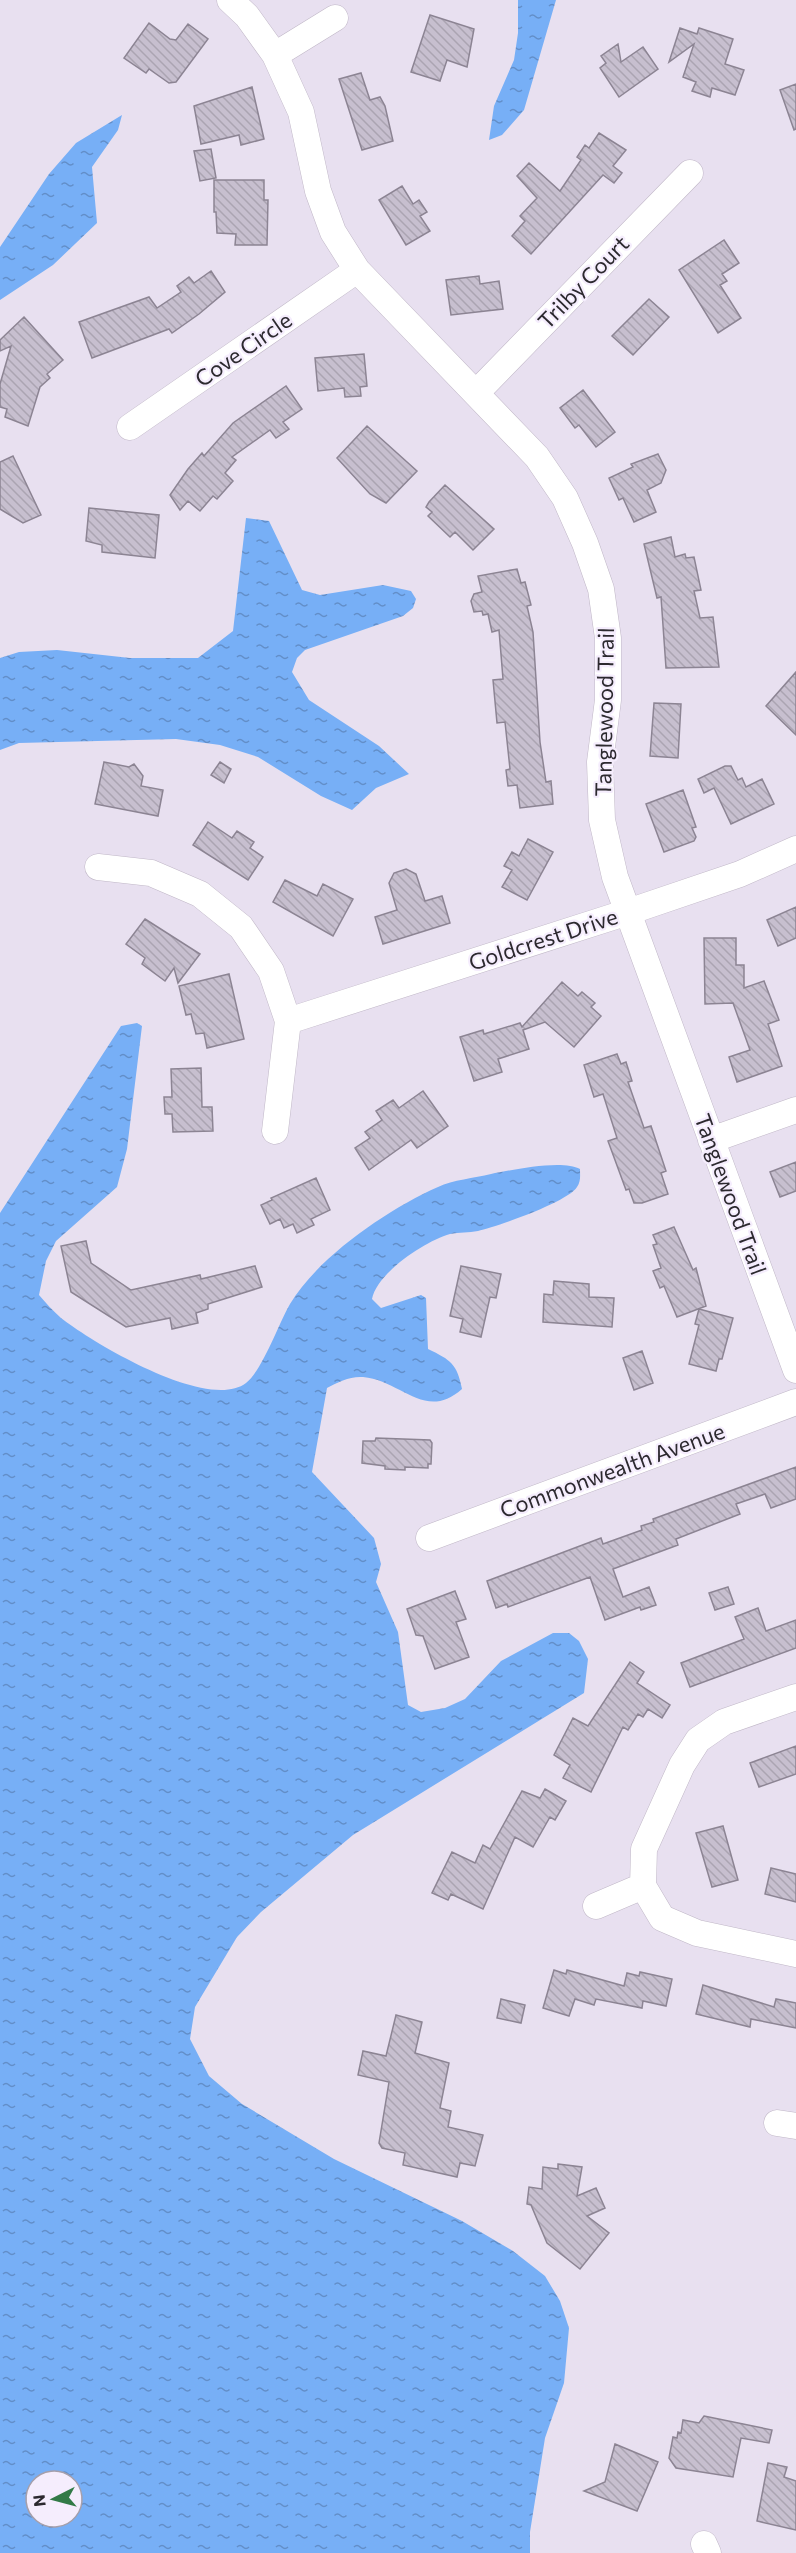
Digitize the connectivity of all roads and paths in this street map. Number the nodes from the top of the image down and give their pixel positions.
1 (230, 0) edge
2 (335, 18) dead end
3 (275, 56) junction
4 (690, 173) dead end
5 (357, 270) junction
6 (477, 392) junction
7 (130, 427) dead end
8 (796, 849) edge
9 (98, 867) dead end
10 (628, 912) junction
11 (288, 1021) junction
12 (796, 1110) edge
13 (275, 1131) dead end
14 (711, 1140) junction
15 (796, 1370) edge
16 (796, 1402) edge
17 (429, 1538) dead end
18 (796, 1697) edge
19 (643, 1886) junction
20 (596, 1906) dead end
21 (796, 1954) edge

1 - 3 street, Tanglewood Trail
2 - 3 street
3 - 5 street, Tanglewood Trail
4 - 6 street, Trilby Court
5 - 6 street, Tanglewood Trail
5 - 7 street, Cove Circle
6 - 10 street, Tanglewood Trail
8 - 10 street, Goldcrest Drive
9 - 11 street
10 - 11 street, Goldcrest Drive
10 - 14 street, Tanglewood Trail
11 - 13 street
12 - 14 street
14 - 15 street, Tanglewood Trail
16 - 17 street, Commonwealth Avenue
18 - 19 street
19 - 20 street
19 - 21 street

